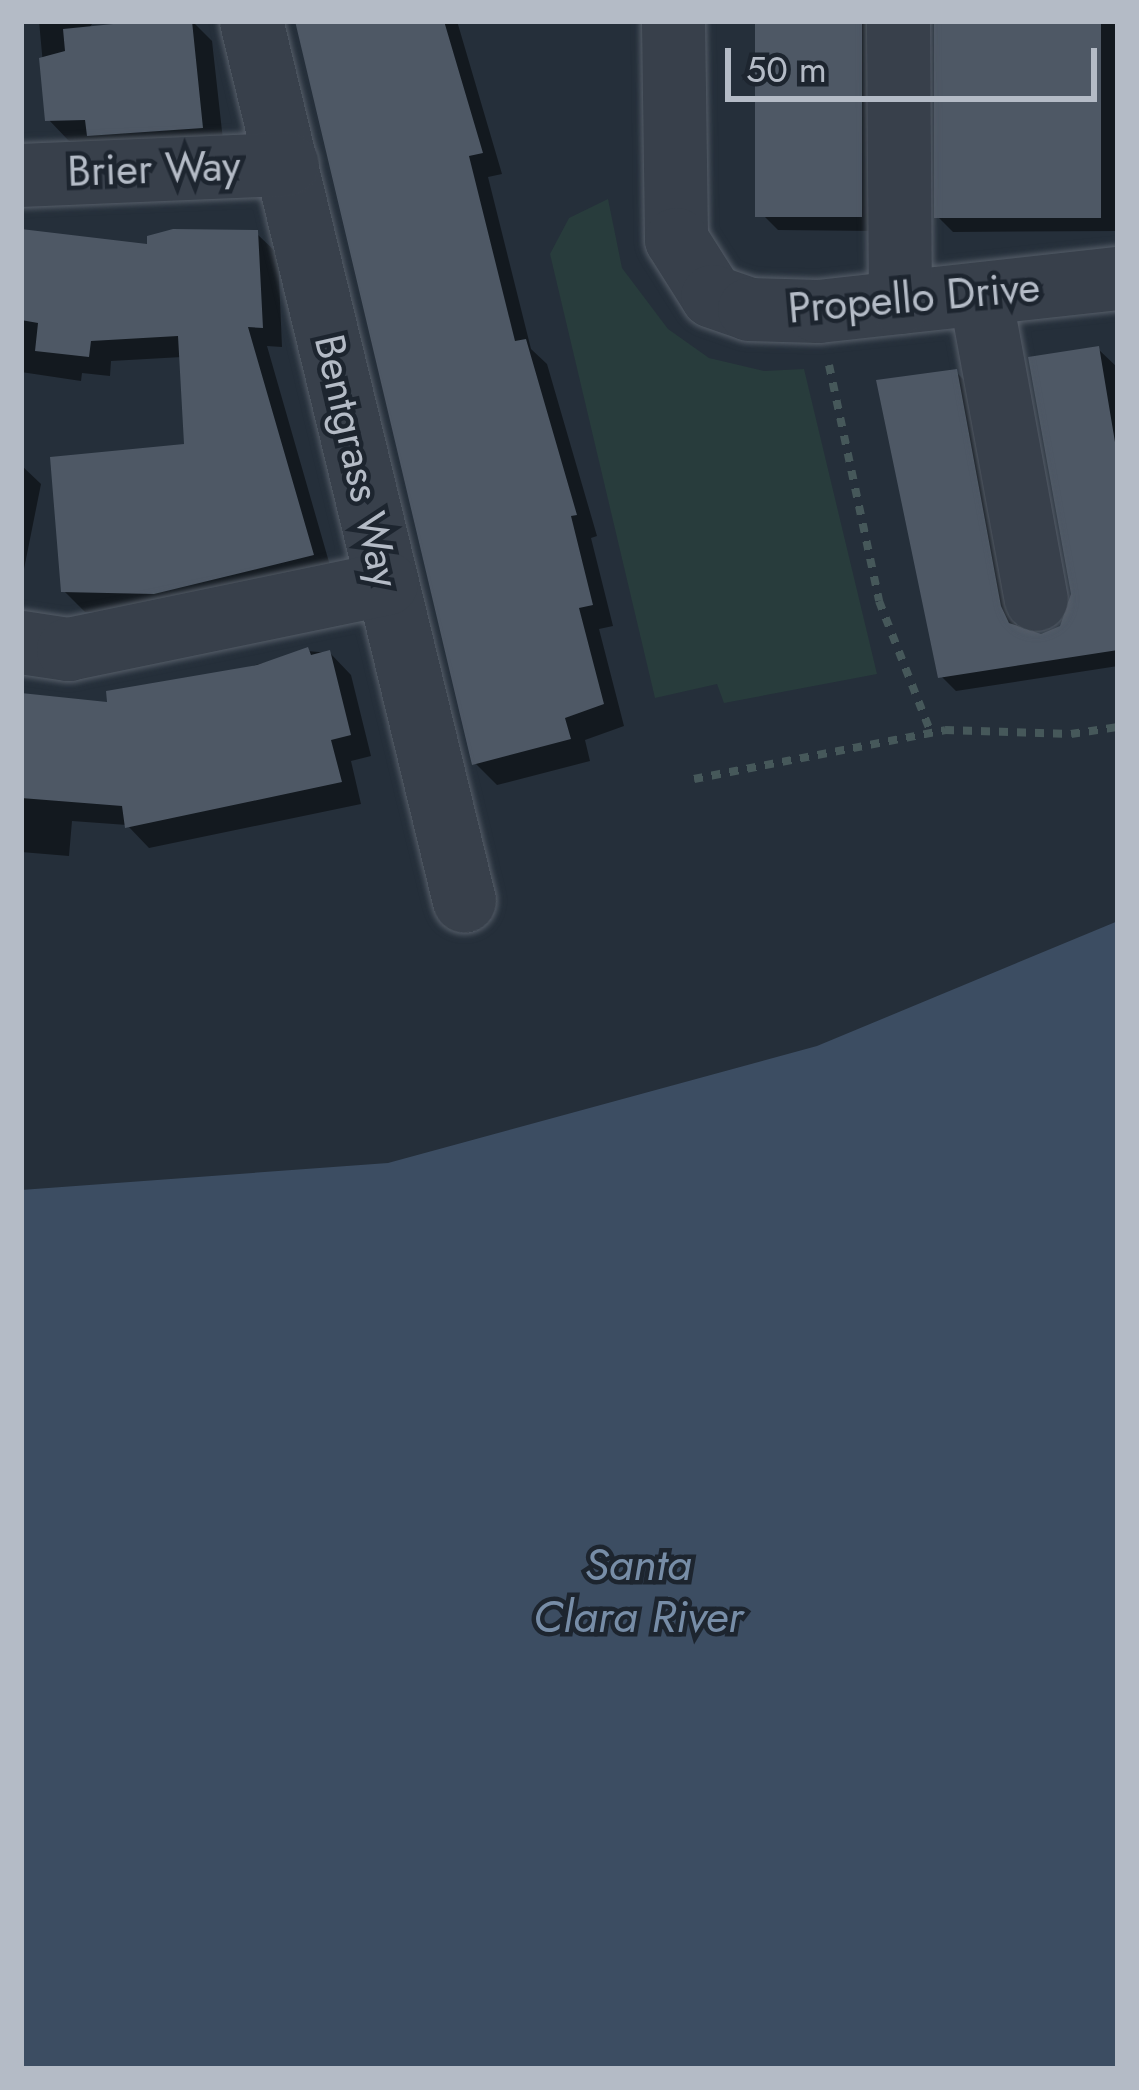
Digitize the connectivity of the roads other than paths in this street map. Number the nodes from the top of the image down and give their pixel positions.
1 (251, 21) edge
2 (674, 21) edge
3 (898, 21) edge
4 (287, 164) junction
5 (21, 175) edge
6 (1118, 278) edge
7 (980, 295) junction
8 (900, 302) junction
9 (386, 583) junction
10 (1036, 599) dead end
11 (21, 642) edge
12 (464, 902) dead end

1 - 4 street, Bentgrass Way
2 - 8 street, Propello Drive
3 - 8 street
4 - 5 street, Brier Way
4 - 9 street, Bentgrass Way
6 - 7 street, Propello Drive
7 - 8 street, Propello Drive
7 - 10 street
9 - 11 street
9 - 12 street, Bentgrass Way

